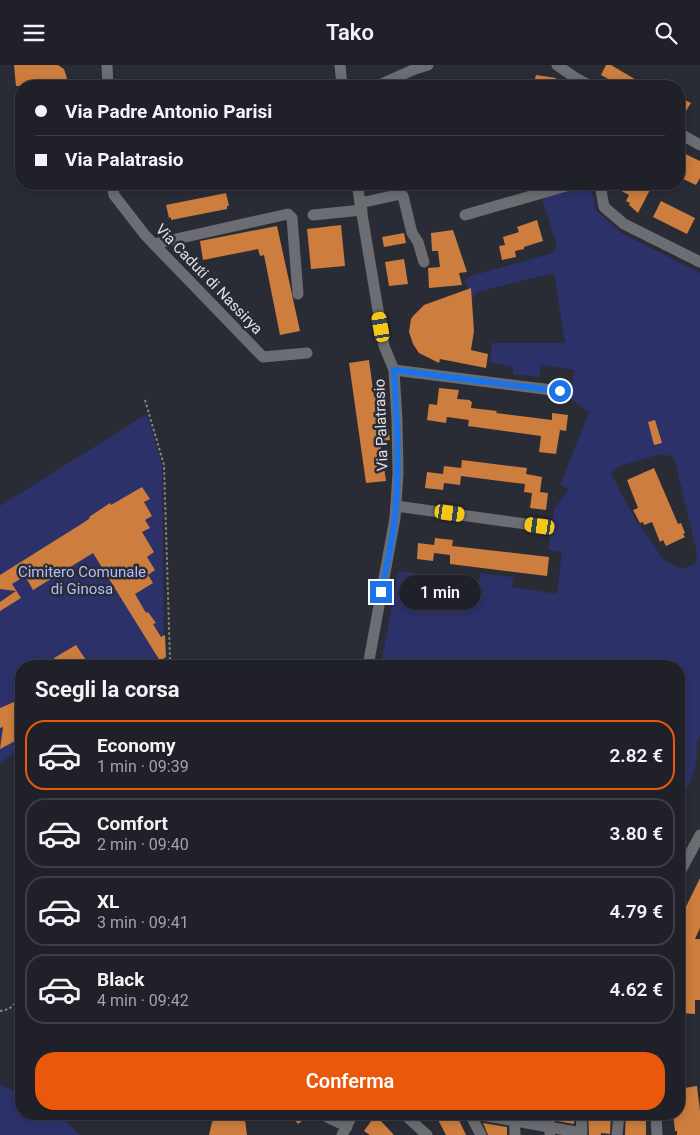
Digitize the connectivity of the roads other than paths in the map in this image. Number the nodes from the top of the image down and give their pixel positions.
1 (106, 65) edge
2 (340, 65) edge
3 (428, 65) edge
4 (557, 65) edge
5 (574, 65) edge
6 (107, 80) edge
7 (341, 80) edge
8 (390, 80) edge
9 (573, 80) edge
10 (575, 80) edge
11 (685, 136) edge
12 (700, 145) edge
13 (113, 190) edge
14 (358, 190) edge
15 (552, 190) edge
16 (601, 190) edge
17 (361, 207) junction
18 (313, 215) dead end
19 (465, 215) dead end
20 (154, 244) junction
21 (424, 262) dead end
22 (700, 262) edge
23 (298, 294) dead end
24 (307, 353) dead end
25 (394, 370) junction
26 (560, 391) dead end
27 (396, 506) junction
28 (540, 526) dead end
29 (369, 660) edge
30 (700, 835) edge
31 (685, 863) edge
32 (335, 1120) edge
33 (411, 1120) edge
34 (473, 1120) edge
35 (514, 1120) edge
36 (532, 1120) edge
37 (581, 1120) edge
38 (618, 1120) edge
39 (656, 1120) edge
40 (344, 1131) edge
41 (550, 1131) edge
42 (427, 1135) edge
43 (481, 1135) edge
44 (515, 1135) edge
45 (617, 1135) edge
46 (657, 1135) edge

1 - 6 street
2 - 7 street
3 - 8 street
4 - 9 street
5 - 10 street
11 - 12 street
13 - 20 street, Via Caduti di Nassirya
14 - 17 street, Via Palatrasio
15 - 19 street
16 - 22 street
17 - 18 street
17 - 21 street
17 - 25 street, Via Palatrasio
20 - 23 street
20 - 24 street, Via Caduti di Nassirya
25 - 26 street
25 - 27 street, Via Palatrasio
27 - 28 street
27 - 29 street, Via Palatrasio
30 - 31 street
32 - 40 street
33 - 42 street
34 - 43 street
35 - 44 street
36 - 41 street
37 - 41 street
38 - 45 street
39 - 46 street

